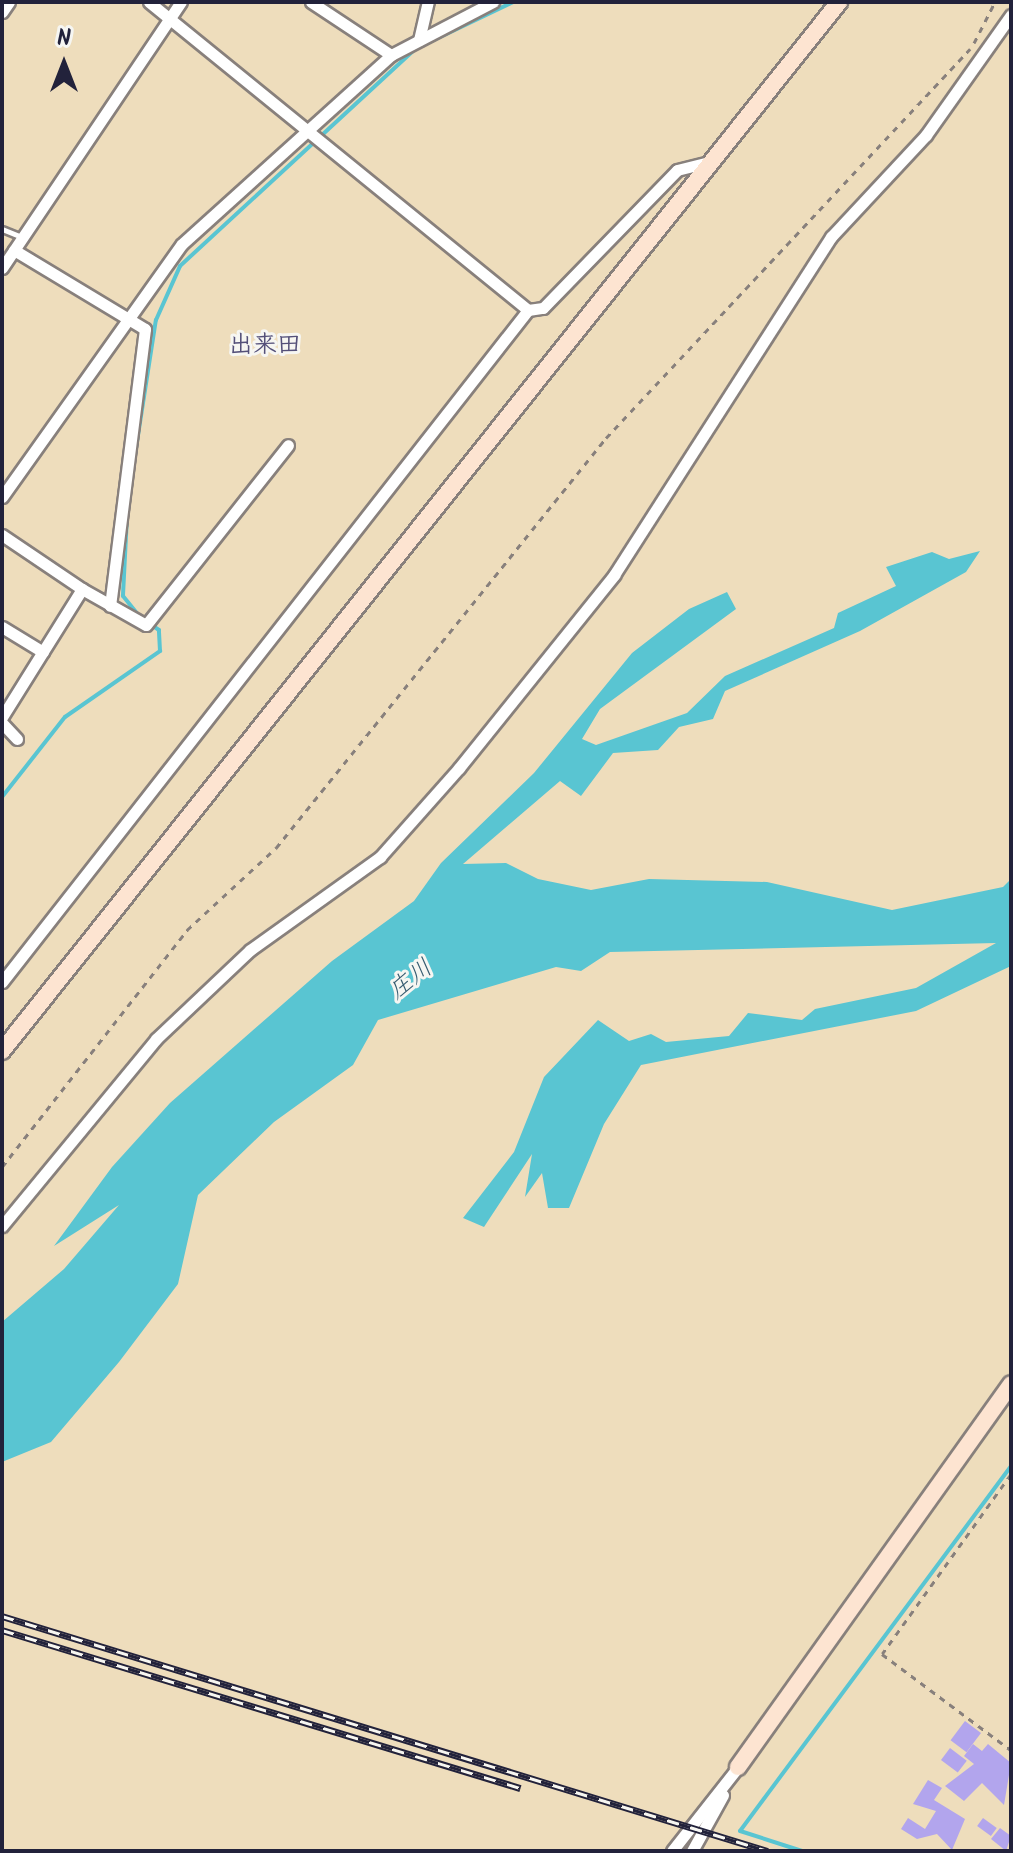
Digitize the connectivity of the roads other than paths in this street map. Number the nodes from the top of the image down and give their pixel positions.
1 (9, 2) edge
2 (149, 2) edge
3 (181, 2) edge
4 (311, 2) edge
5 (428, 2) edge
6 (493, 2) edge
7 (839, 2) edge
8 (2, 12) edge
9 (1011, 15) edge
10 (169, 21) junction
11 (419, 40) junction
12 (391, 55) junction
13 (303, 129) junction
14 (710, 162) junction
15 (2, 229) edge
16 (22, 237) junction
17 (14, 250) junction
18 (2, 268) edge
19 (528, 310) junction
20 (126, 319) junction
21 (288, 445) dead end
22 (2, 497) edge
23 (2, 535) edge
24 (82, 589) junction
25 (110, 606) junction
26 (2, 627) edge
27 (43, 652) junction
28 (2, 720) edge
29 (17, 739) dead end
30 (2, 982) edge
31 (2, 1051) edge
32 (2, 1226) edge
33 (1011, 1384) edge
34 (738, 1767) junction
35 (672, 1851) edge
36 (692, 1851) edge

1 - 8 street
2 - 10 street
3 - 10 street
4 - 12 street
5 - 11 street
6 - 11 street
7 - 14 street
9 - 32 street
10 - 13 street
10 - 16 street
11 - 12 street
12 - 13 street
13 - 19 street
13 - 20 street
14 - 19 street
14 - 31 street
15 - 16 lane
16 - 17 street
17 - 18 street
17 - 20 street
19 - 30 street
20 - 22 street
20 - 25 street
21 - 25 street
23 - 24 street
24 - 25 street
24 - 27 street
26 - 27 street
27 - 28 street
28 - 29 street
33 - 34 street
34 - 35 street
34 - 36 street

